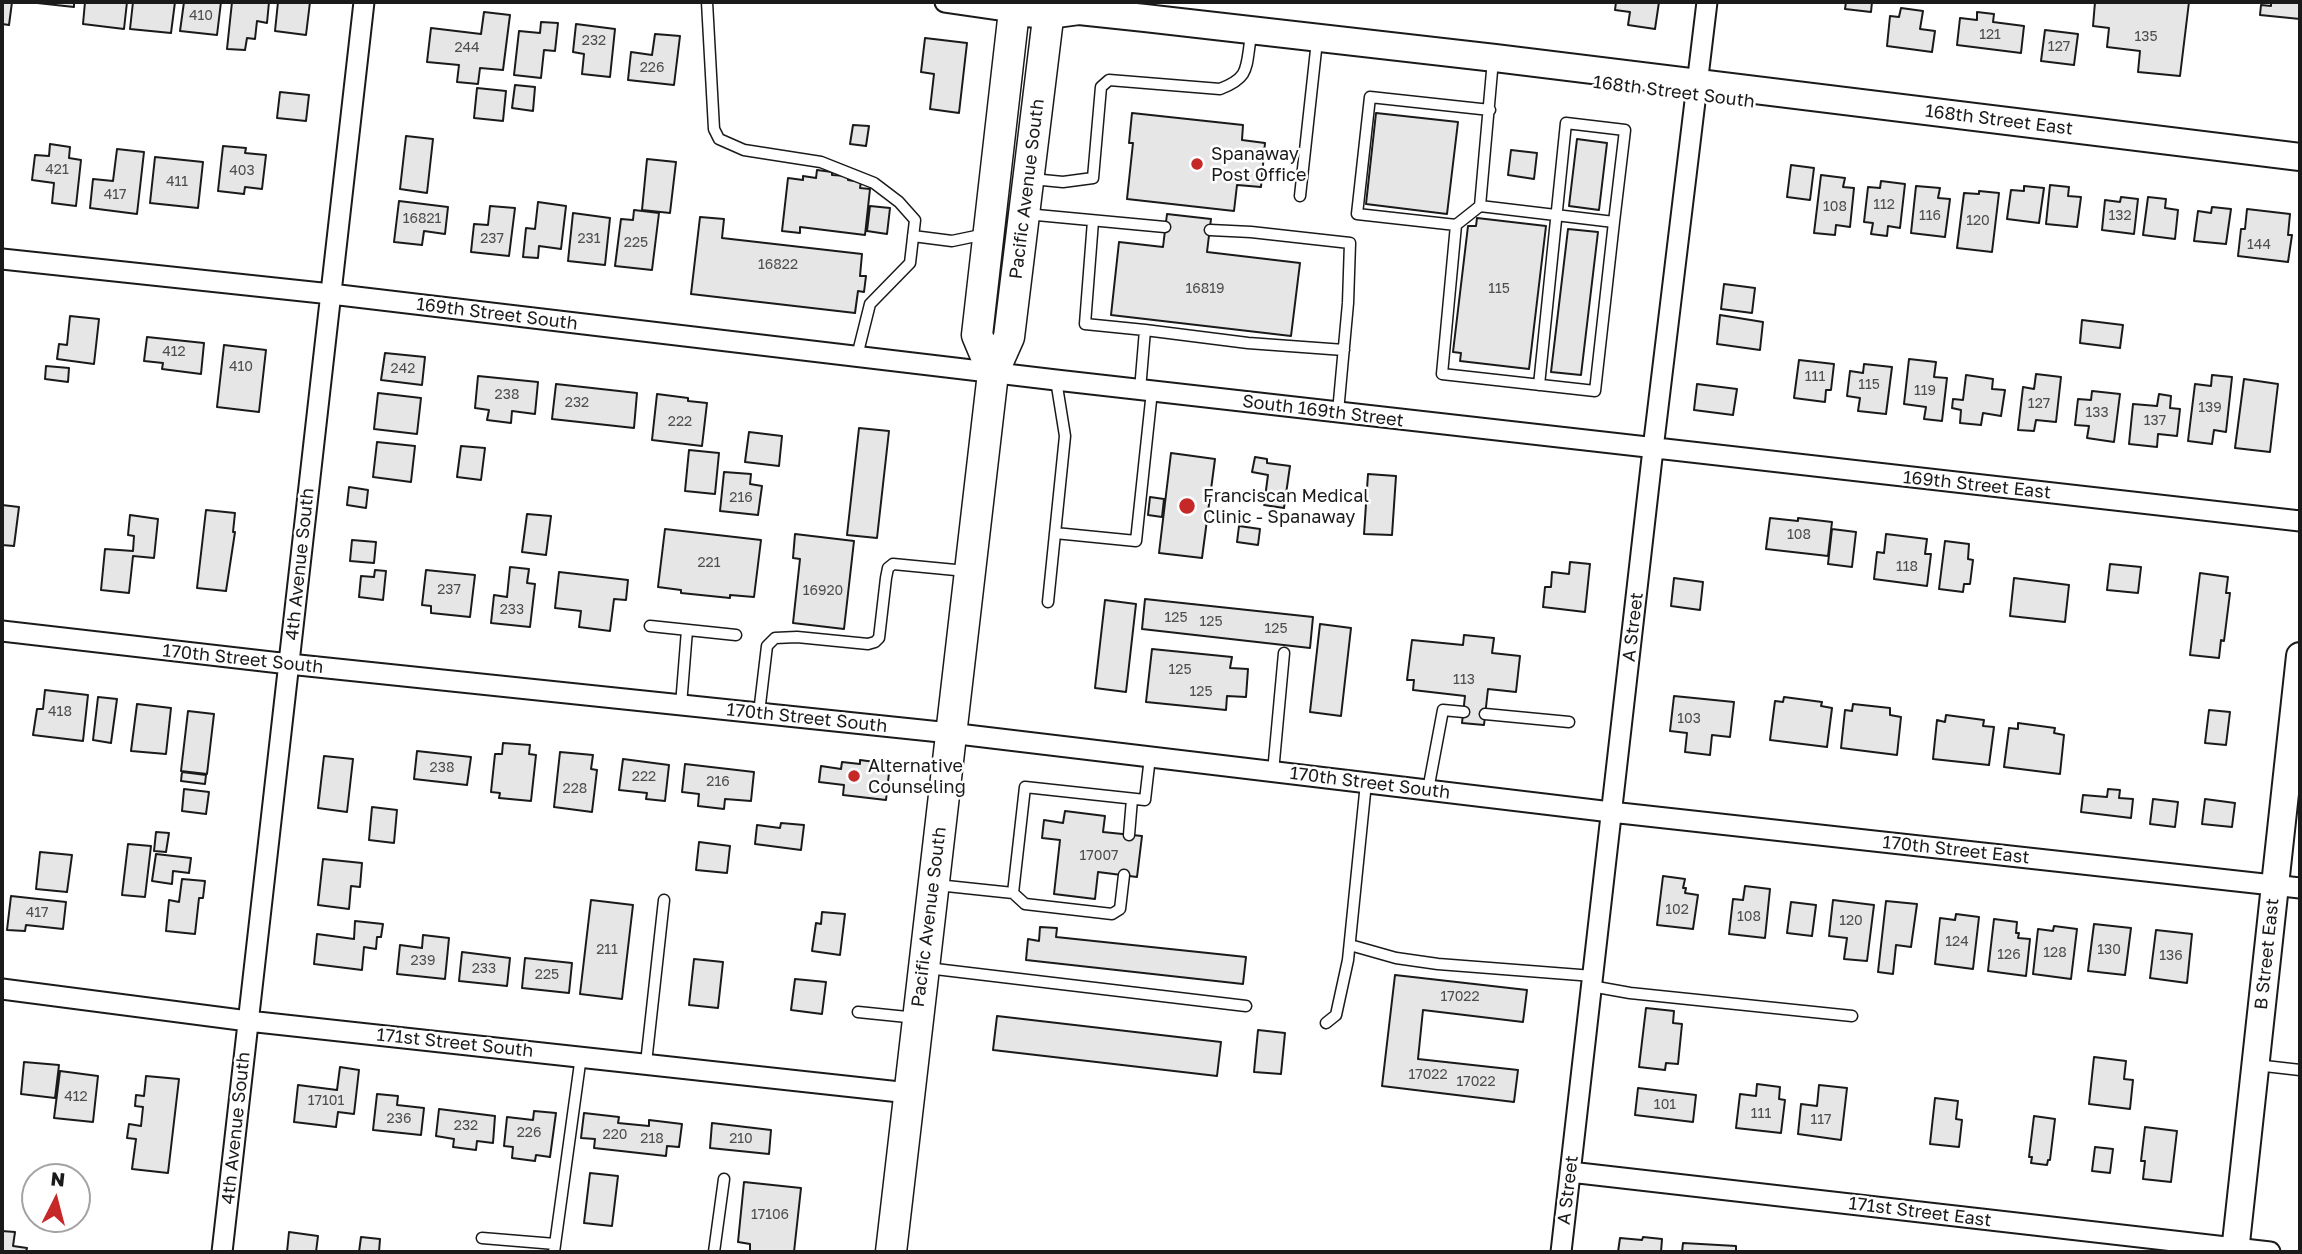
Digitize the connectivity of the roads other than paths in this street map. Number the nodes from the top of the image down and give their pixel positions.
1 (364, 2) edge
2 (707, 2) edge
3 (945, 2) edge
4 (1707, 2) edge
5 (1015, 7) edge
6 (1049, 8) edge
7 (1250, 42) junction
8 (1317, 50) junction
9 (1492, 71) junction
10 (1698, 89) junction
11 (1490, 110) junction
12 (2300, 157) edge
13 (2300, 169) edge
14 (1028, 178) junction
15 (1300, 196) dead end
16 (1480, 206) junction
17 (1024, 213) junction
18 (1558, 215) junction
19 (1093, 221) junction
20 (1614, 222) junction
21 (1456, 225) junction
22 (1165, 227) dead end
23 (1210, 230) dead end
24 (913, 236) junction
25 (988, 239) junction
26 (2, 259) edge
27 (331, 294) junction
28 (1145, 330) junction
29 (1344, 350) junction
30 (857, 356) junction
31 (993, 373) junction
32 (1056, 380) junction
33 (1539, 385) junction
34 (1146, 390) junction
35 (1338, 412) junction
36 (1653, 449) junction
37 (2300, 521) edge
38 (1055, 533) junction
39 (969, 571) junction
40 (1048, 602) dead end
41 (650, 626) dead end
42 (687, 630) junction
43 (2, 631) edge
44 (736, 635) dead end
45 (1284, 653) dead end
46 (2300, 656) edge
47 (289, 664) junction
48 (681, 705) junction
49 (1464, 712) dead end
50 (760, 713) junction
51 (1485, 714) dead end
52 (1569, 722) dead end
53 (950, 733) junction
54 (1150, 757) junction
55 (1273, 772) junction
56 (1366, 783) junction
57 (1428, 790) junction
58 (1132, 799) junction
59 (1611, 812) junction
60 (1129, 835) dead end
61 (1124, 875) dead end
62 (933, 884) junction
63 (2288, 887) edge
64 (1013, 893) junction
65 (664, 900) dead end
66 (1350, 945) junction
67 (923, 968) junction
68 (1592, 981) junction
69 (2, 989) edge
70 (1246, 1006) dead end
71 (858, 1012) dead end
72 (1852, 1016) dead end
73 (918, 1018) junction
74 (248, 1021) junction
75 (1326, 1023) dead end
76 (581, 1056) junction
77 (646, 1063) junction
78 (2255, 1065) junction
79 (2300, 1070) edge
80 (909, 1093) junction
81 (1570, 1172) junction
82 (724, 1179) dead end
83 (482, 1238) dead end
84 (555, 1248) edge
85 (2235, 1250) edge
86 (222, 1252) edge
87 (713, 1252) edge
88 (891, 1252) edge
89 (1561, 1252) edge
90 (2270, 1252) edge

1 - 27 street, 4th Avenue South
2 - 24 lane
3 - 5 street, 168th Street South
4 - 10 street, A Street
5 - 6 street, 168th Street South
5 - 25 main road, Pacific Avenue South
6 - 7 street, 168th Street South
6 - 10 street, 168th Street South
6 - 14 main road, Pacific Avenue South
7 - 8 street, 168th Street South
7 - 14 lane
8 - 9 street, 168th Street South
8 - 15 lane
9 - 10 street, 168th Street South
9 - 11 lane
10 - 12 street, 168th Street East
10 - 13 street, 168th Street South
10 - 36 street, A Street
11 - 16 lane
11 - 21 lane
14 - 17 main road, Pacific Avenue South
16 - 18 lane
16 - 21 lane
17 - 19 lane
17 - 31 main road, Pacific Avenue South
18 - 20 lane
18 - 20 lane
18 - 33 lane
19 - 22 lane
19 - 28 lane
20 - 33 lane
21 - 33 lane
23 - 29 lane
24 - 25 lane
24 - 30 lane
25 - 31 main road, Pacific Avenue South
26 - 27 street, 169th Street South
27 - 30 street, 169th Street South
27 - 47 street, 4th Avenue South
28 - 29 lane
28 - 34 lane
29 - 35 lane
30 - 31 street, 169th Street South
31 - 32 street, South 169th Street
31 - 39 main road, Pacific Avenue South
32 - 34 street, South 169th Street
32 - 38 lane
34 - 35 street, South 169th Street
34 - 38 lane
35 - 36 street, South 169th Street
36 - 37 street, 169th Street East
36 - 59 street, A Street
38 - 40 lane
39 - 50 lane
39 - 53 main road, Pacific Avenue South
41 - 42 lane
42 - 44 lane
42 - 48 lane
43 - 47 street, 170th Street South
45 - 55 lane
46 - 63 street, B Street East
47 - 48 street, 170th Street South
47 - 74 street, 4th Avenue South
48 - 50 street, 170th Street South
49 - 57 lane
50 - 53 street, 170th Street South
51 - 52 lane
53 - 54 street, 170th Street South
53 - 62 main road, Pacific Avenue South
54 - 55 street, 170th Street South
54 - 58 lane
55 - 56 street, 170th Street South
56 - 57 street, 170th Street South
56 - 66 lane
57 - 59 street, 170th Street South
58 - 60 lane
58 - 64 lane
59 - 63 street, 170th Street East
59 - 68 street, A Street
61 - 64 lane
62 - 64 lane
62 - 67 main road, Pacific Avenue South
63 - 78 street, B Street East
65 - 77 lane
66 - 68 lane
66 - 75 lane
67 - 70 lane
67 - 73 main road, Pacific Avenue South
68 - 72 lane
68 - 81 street, A Street
69 - 74 street, 171st Street South
71 - 73 lane
73 - 80 main road, Pacific Avenue South
74 - 76 street, 171st Street South
74 - 86 street, 4th Avenue South
76 - 77 street, 171st Street South
76 - 84 lane
77 - 80 street, 171st Street South
78 - 79 lane
78 - 85 street, B Street East
80 - 88 main road, Pacific Avenue South
81 - 85 street, 171st Street East
81 - 89 street, A Street
82 - 87 lane
83 - 84 lane
85 - 90 street, 171st Street East

